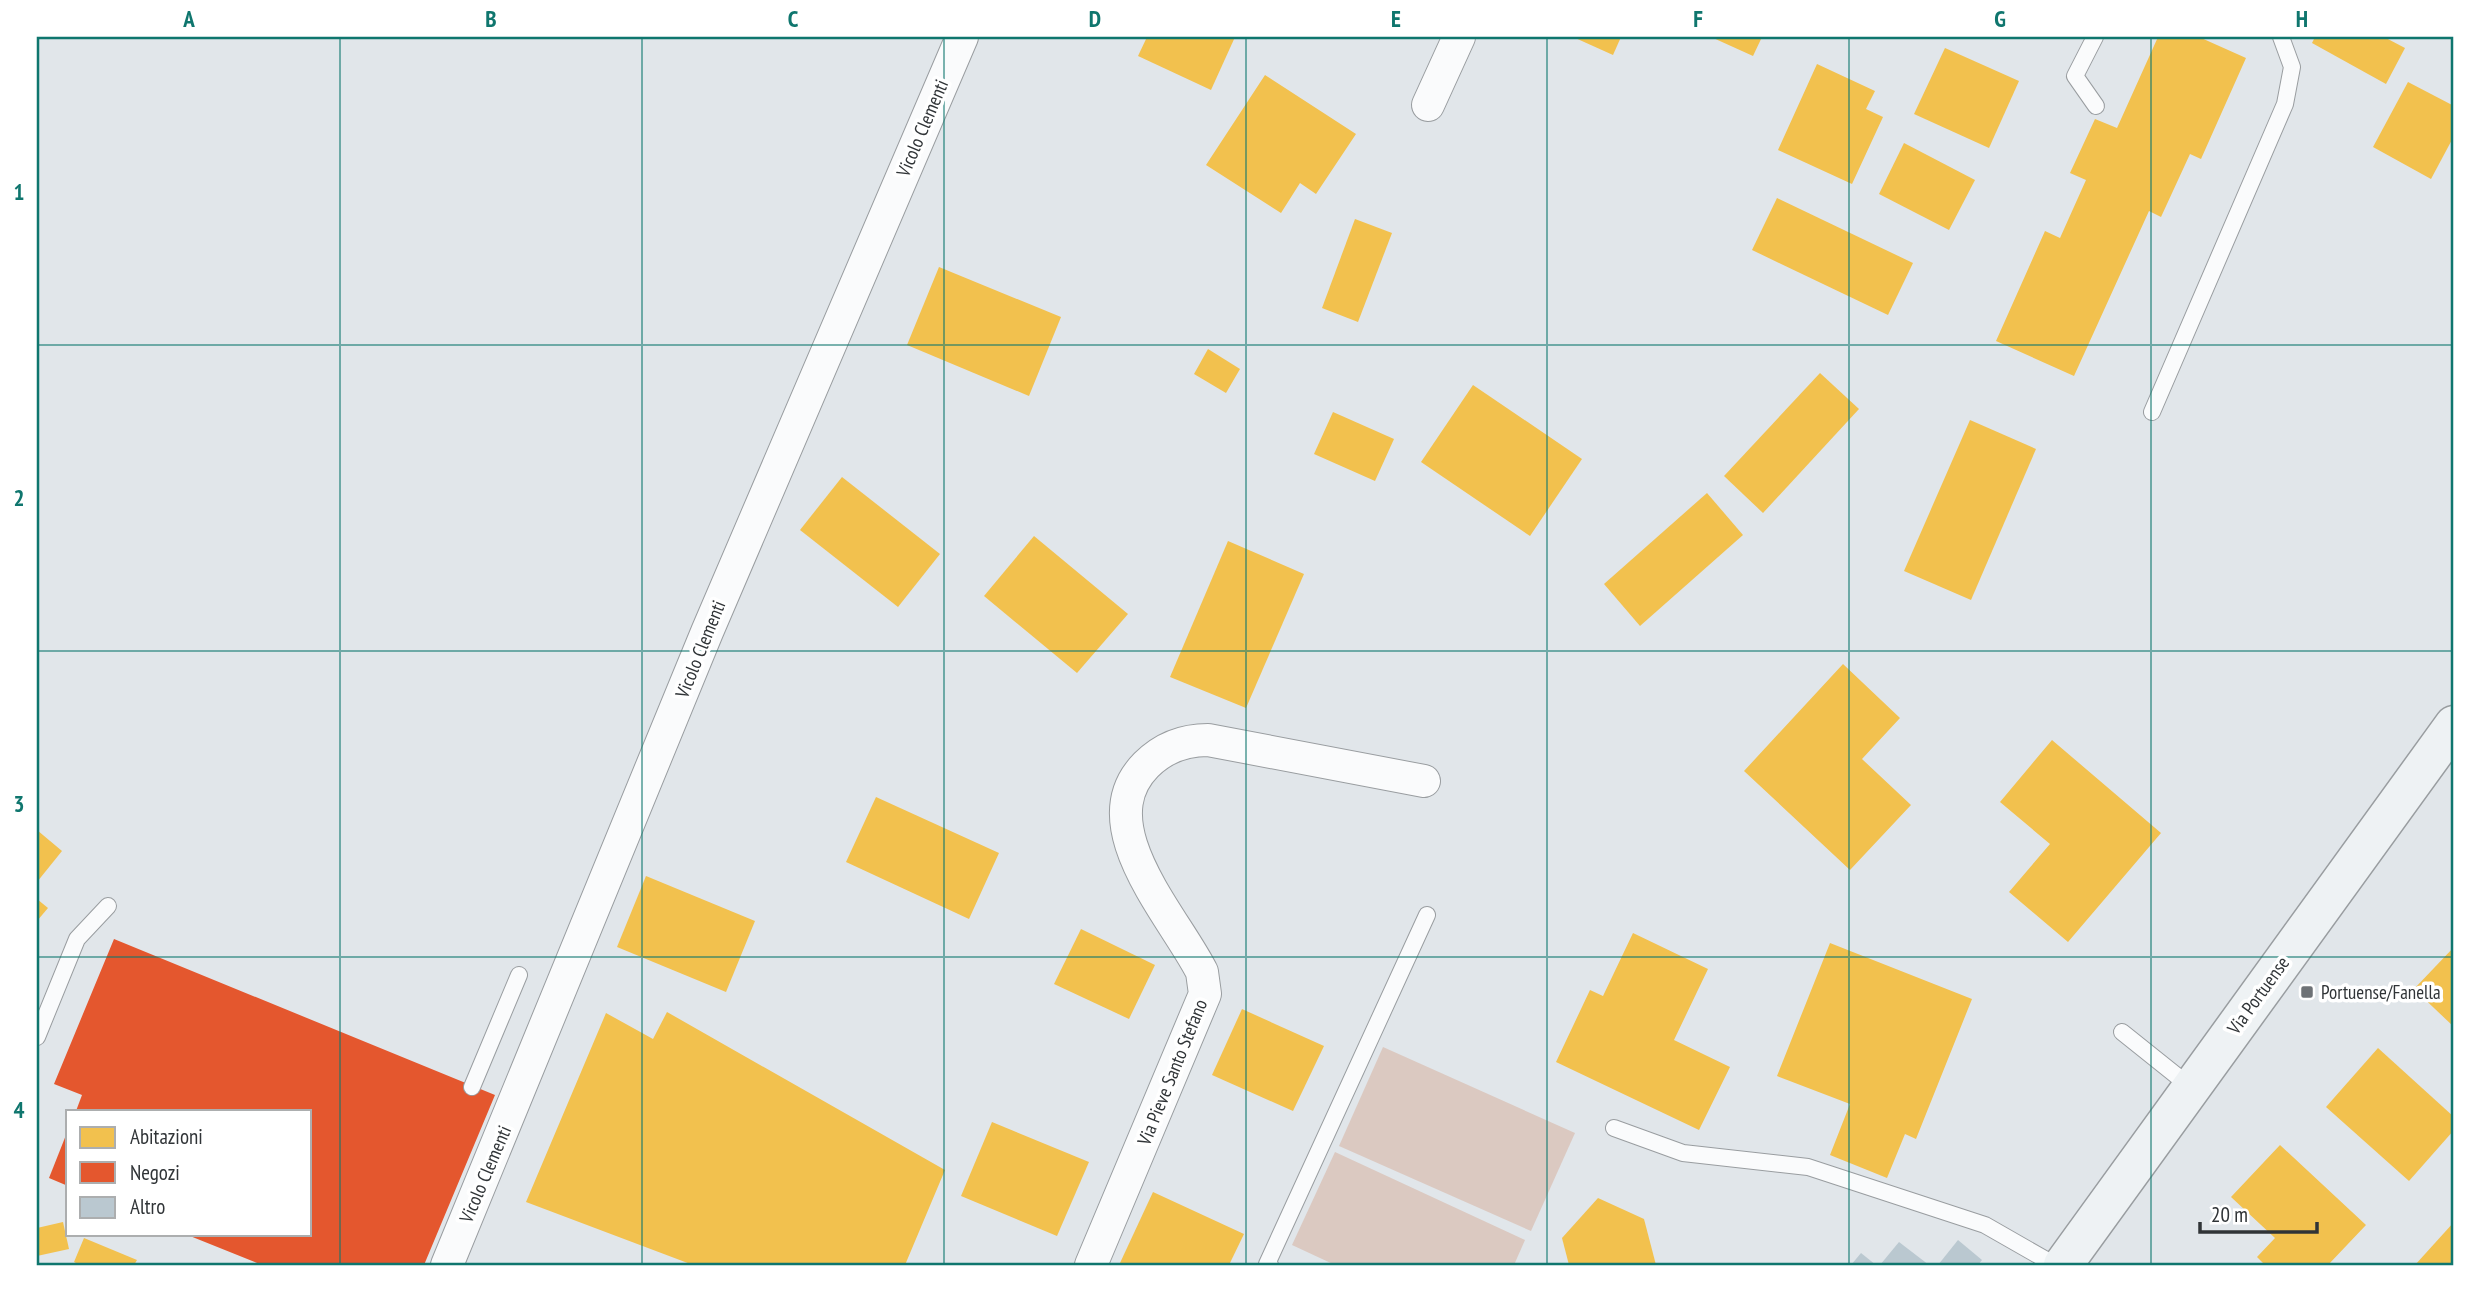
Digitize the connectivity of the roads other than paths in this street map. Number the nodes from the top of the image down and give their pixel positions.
1 (962, 37) edge
2 (1459, 37) edge
3 (2095, 37) edge
4 (2281, 37) edge
5 (1428, 105) dead end
6 (2096, 106) dead end
7 (2152, 412) dead end
8 (2454, 724) edge
9 (1424, 781) dead end
10 (108, 906) dead end
11 (1427, 915) dead end
12 (519, 975) dead end
13 (2122, 1032) dead end
14 (37, 1037) edge
15 (472, 1087) dead end
16 (2192, 1088) junction
17 (1614, 1128) dead end
18 (447, 1265) edge
19 (1091, 1265) edge
20 (1270, 1265) edge
21 (2055, 1265) edge
22 (2063, 1265) edge

1 - 18 street, Vicolo Clementi
2 - 5 street
3 - 6 lane
4 - 7 lane
8 - 16 main road, Via Portuense
9 - 19 street, Via Pieve Santo Stefano
10 - 14 lane
11 - 20 lane
12 - 15 lane
13 - 16 lane
16 - 22 main road, Via Portuense
17 - 21 lane

